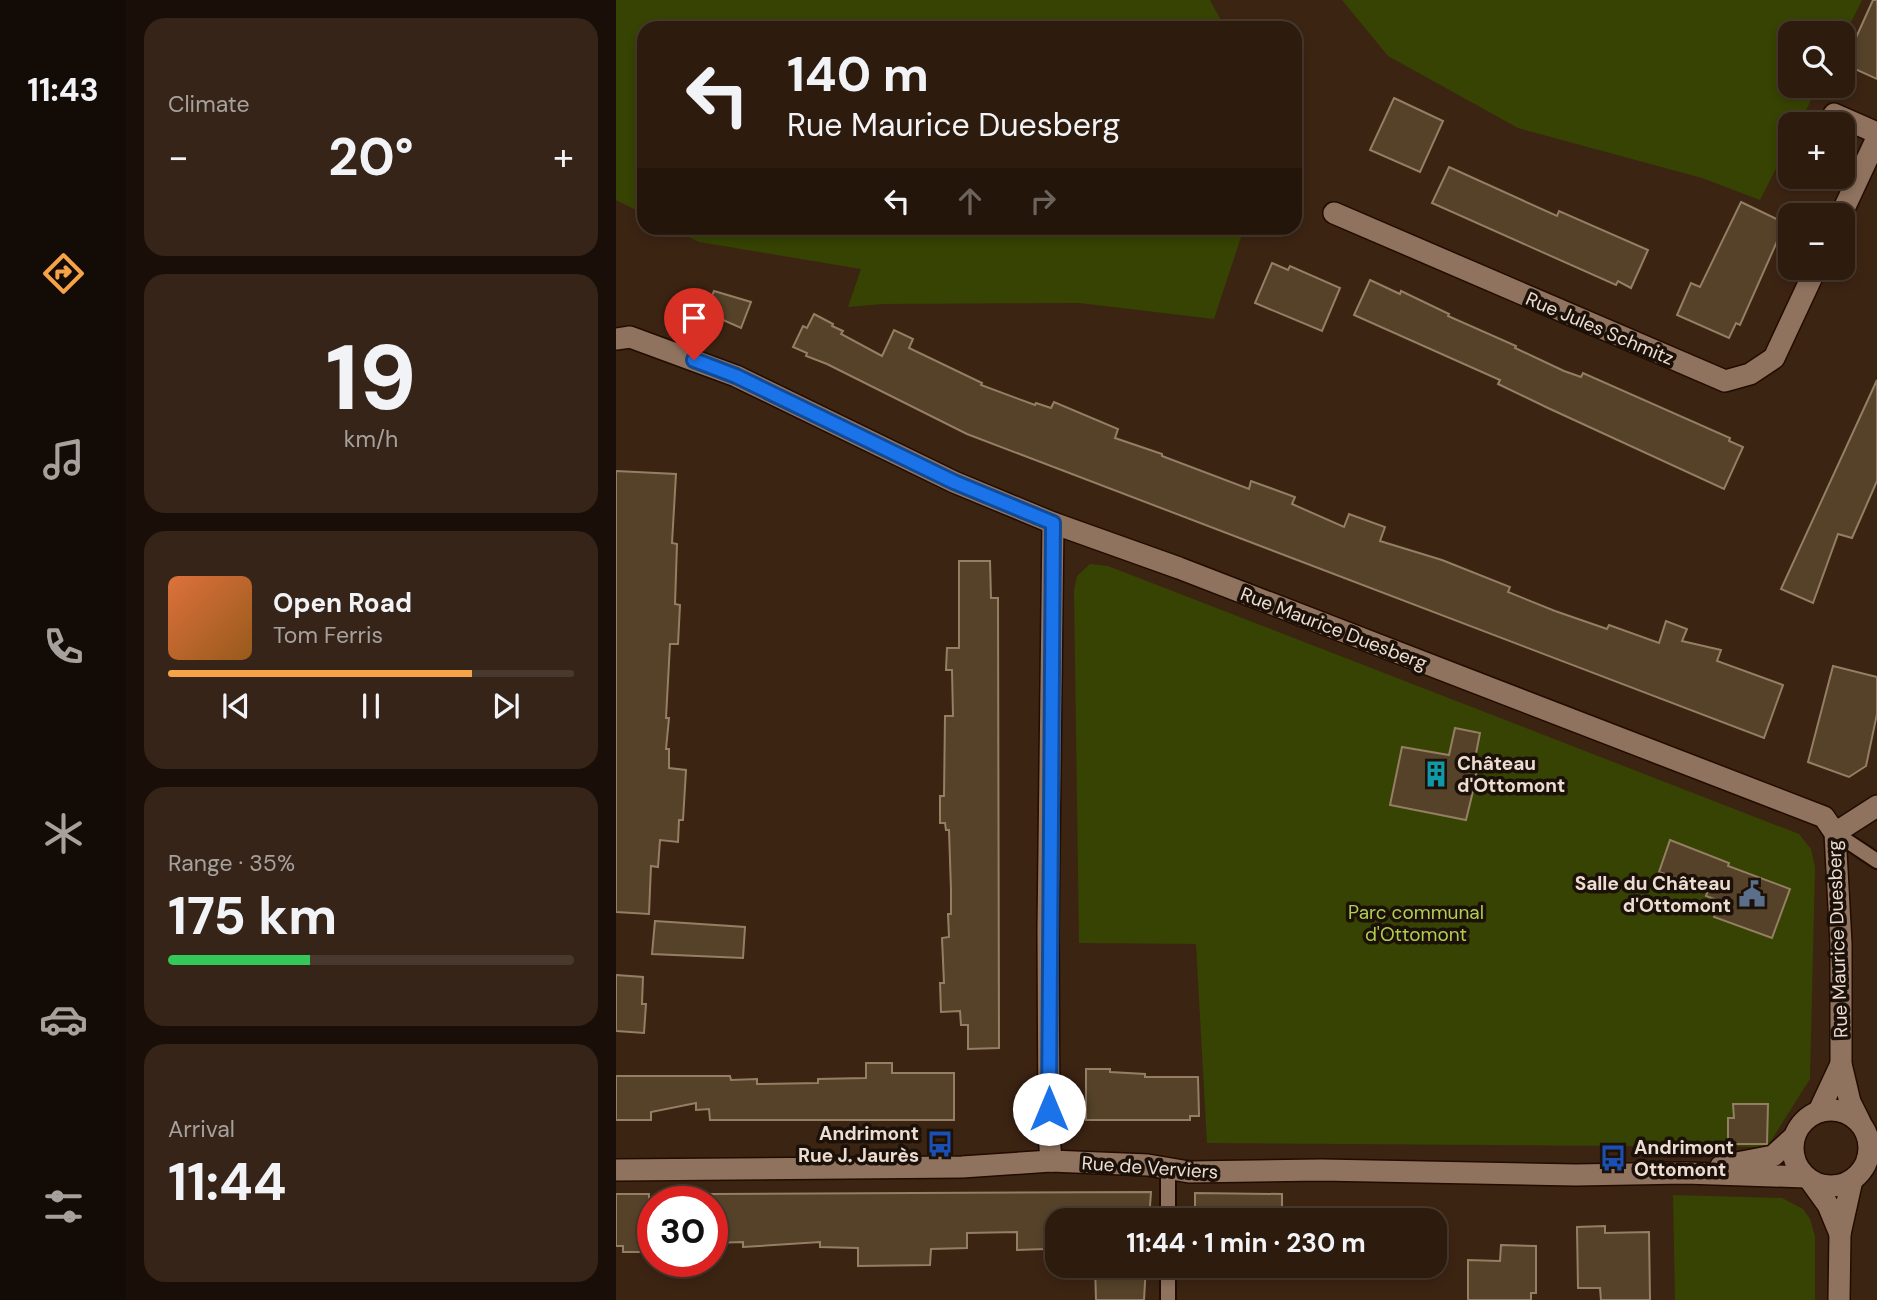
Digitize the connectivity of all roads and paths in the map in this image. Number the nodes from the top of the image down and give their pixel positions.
1 (1855, 124) edge
2 (1877, 135) edge
3 (1846, 203) edge
4 (1334, 213) dead end
5 (1810, 280) edge
6 (616, 339) edge
7 (1053, 523) junction
8 (1877, 806) edge
9 (1835, 834) junction
10 (1877, 861) edge
11 (1841, 1064) junction
12 (1819, 1111) junction
13 (1860, 1122) junction
14 (1794, 1137) junction
15 (1873, 1145) edge
16 (1051, 1161) junction
17 (616, 1170) edge
18 (1168, 1170) junction
19 (1685, 1173) junction
20 (1862, 1177) edge
21 (1808, 1179) junction
22 (1168, 1208) edge
23 (1840, 1234) junction
24 (1168, 1278) edge
25 (1168, 1300) edge
26 (1839, 1300) edge

1 - 2 street
2 - 3 street
4 - 5 street, Rue Jules Schmitz
6 - 7 street, Rue Maurice Duesberg
7 - 9 street, Rue Maurice Duesberg
7 - 16 street
8 - 9 street
9 - 10 lane
9 - 11 street, Rue Maurice Duesberg
11 - 12 street, Rue Maurice Duesberg
11 - 13 street, Rue Maurice Duesberg
12 - 13 street
12 - 14 street
13 - 15 street
14 - 19 street, Rue de Verviers
14 - 21 street
15 - 20 street
16 - 17 street, Rue de Verviers
16 - 18 street, Rue de Verviers
18 - 19 street, Rue de Verviers
18 - 22 lane
19 - 21 street, Rue de Verviers
20 - 21 street
20 - 23 street
21 - 23 street
23 - 26 street
24 - 25 lane

